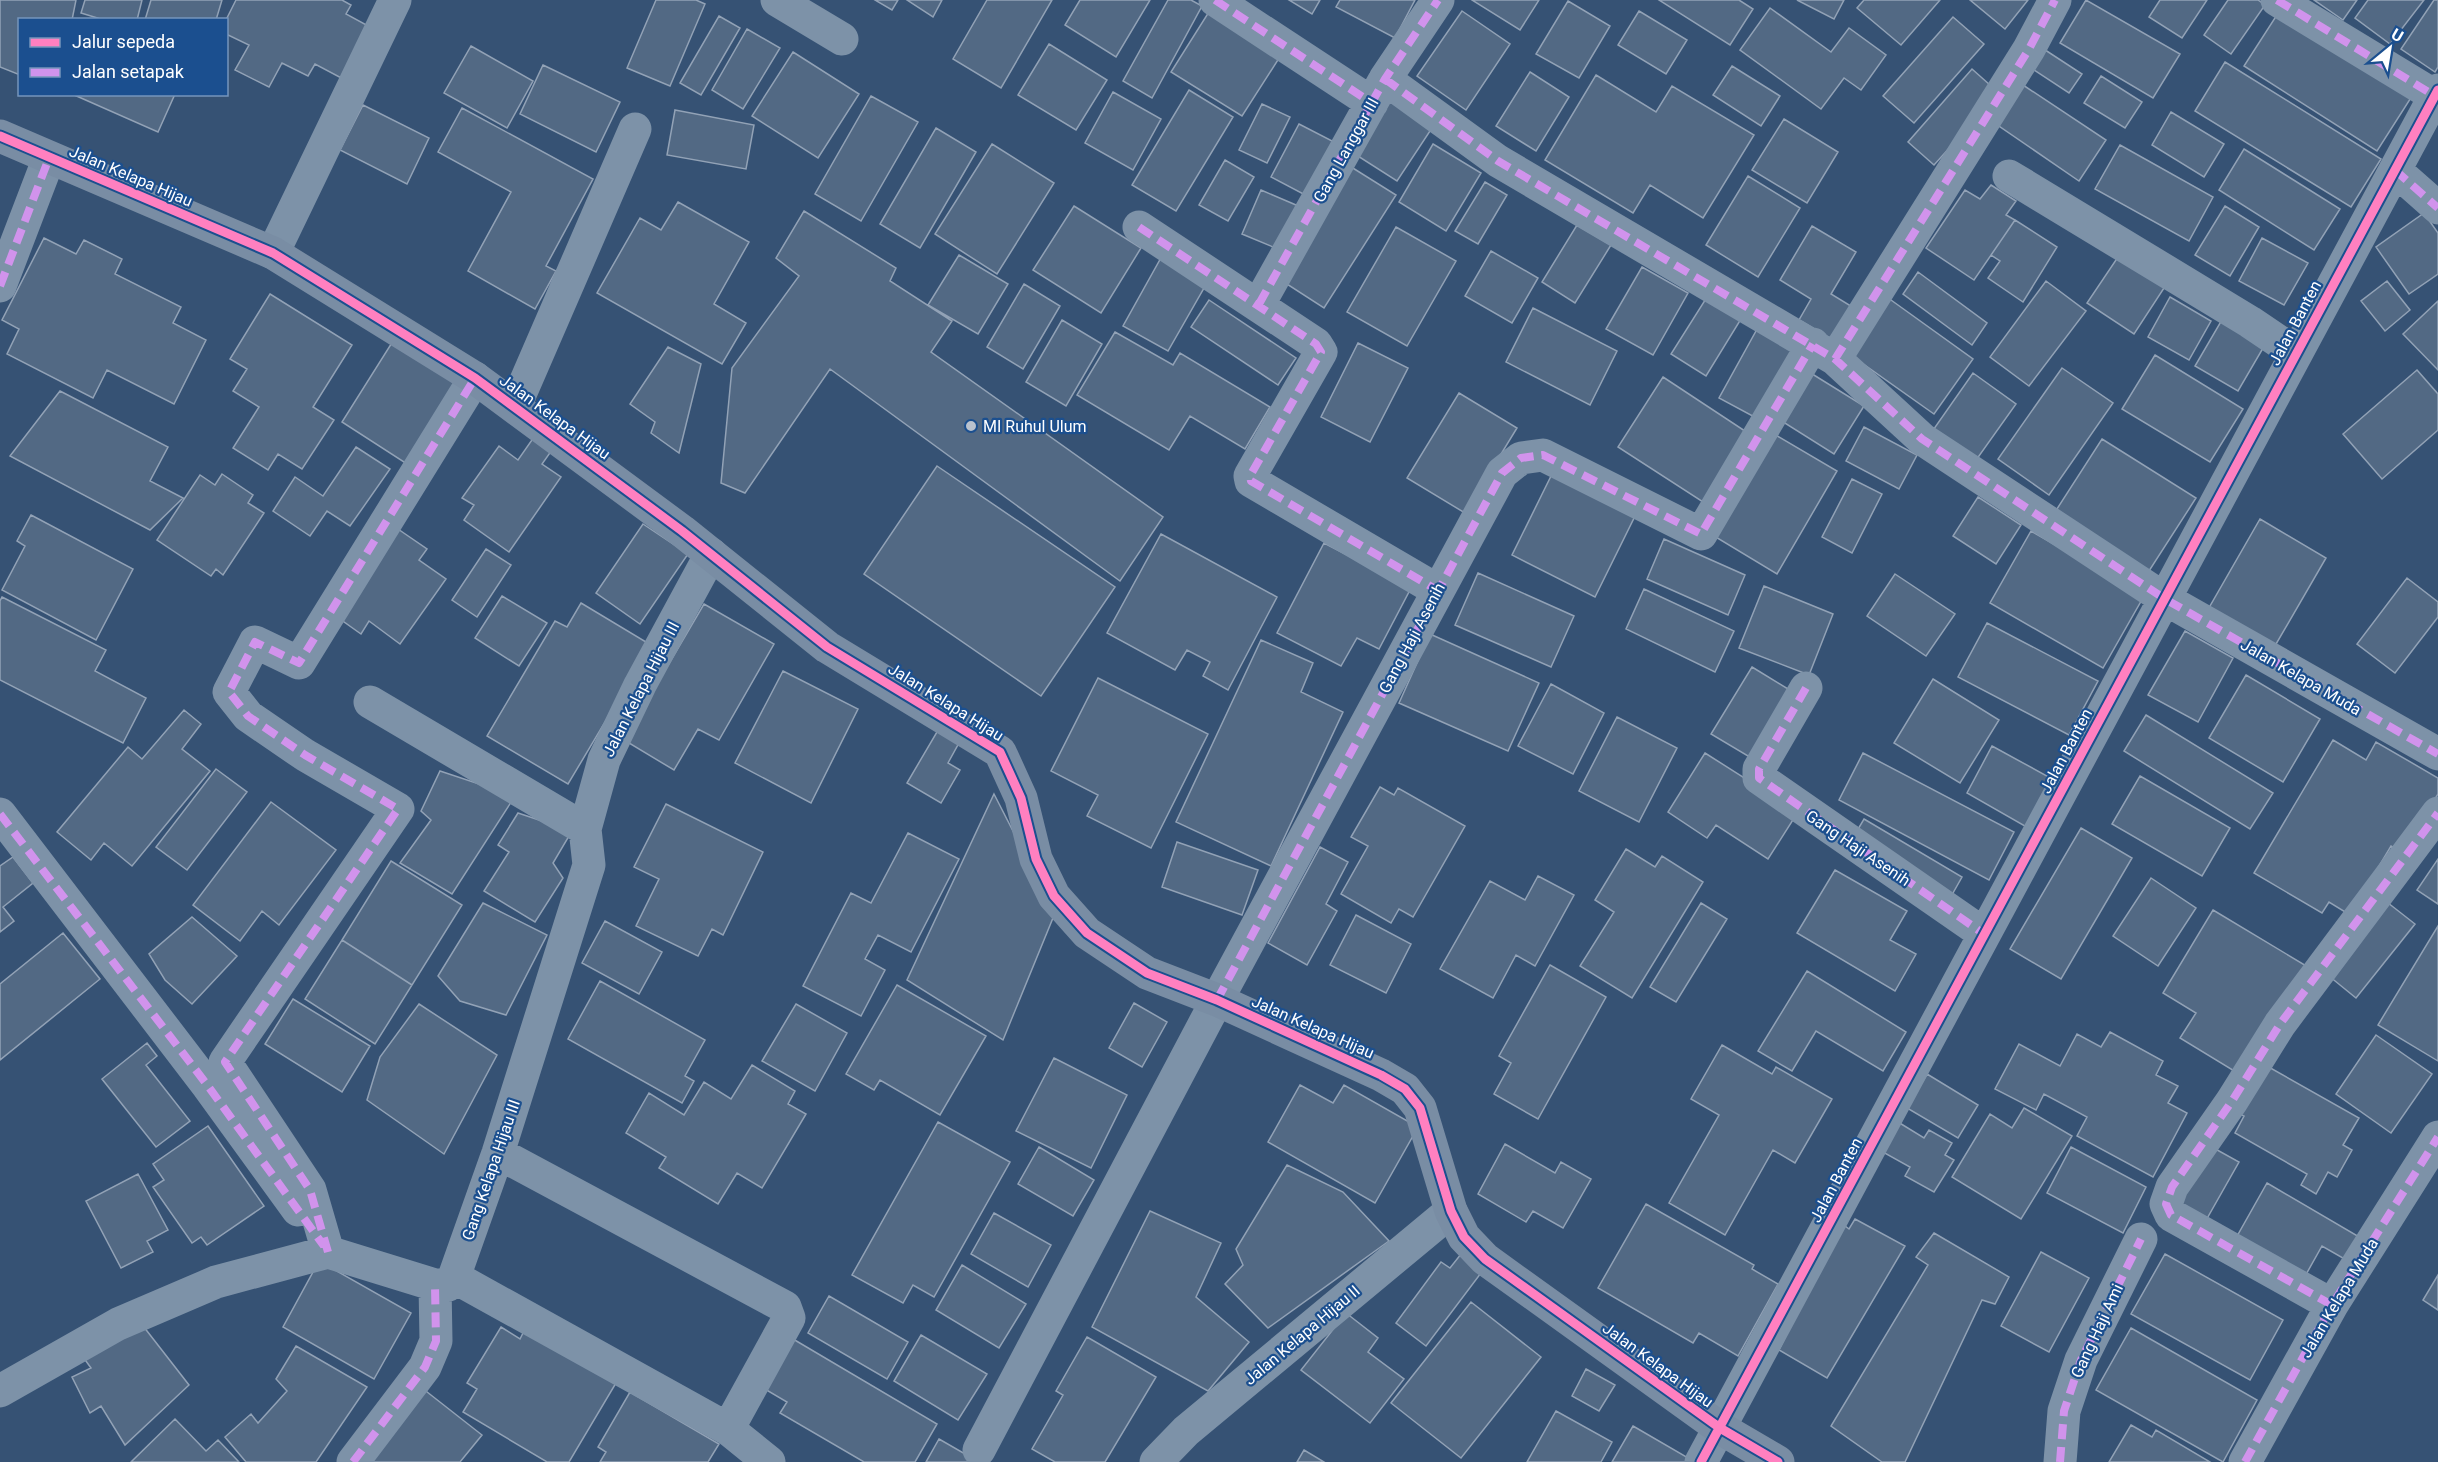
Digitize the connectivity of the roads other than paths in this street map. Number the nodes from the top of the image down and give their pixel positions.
1 (395, 0) edge
2 (777, 0) edge
3 (1215, 0) edge
4 (1438, 0) edge
5 (2055, 0) edge
6 (2277, 0) edge
7 (842, 39) dead end
8 (1379, 91) junction
9 (2436, 93) edge
10 (635, 129) dead end
11 (0, 136) edge
12 (50, 158) junction
13 (2395, 170) junction
14 (2009, 176) dead end
15 (2438, 208) edge
16 (1139, 227) dead end
17 (273, 253) junction
18 (0, 286) edge
19 (1259, 304) junction
20 (1824, 352) junction
21 (2296, 353) junction
22 (475, 378) junction
23 (515, 406) junction
24 (711, 554) junction
25 (1437, 590) junction
26 (2165, 599) junction
27 (1806, 688) dead end
28 (370, 702) dead end
29 (2438, 754) edge
30 (2438, 813) edge
31 (0, 814) edge
32 (585, 829) junction
33 (1984, 934) junction
34 (1217, 1000) junction
35 (2438, 1137) edge
36 (498, 1153) junction
37 (1451, 1211) junction
38 (2142, 1239) dead end
39 (328, 1252) junction
40 (445, 1281) junction
41 (2332, 1305) junction
42 (0, 1391) edge
43 (1720, 1428) junction
44 (728, 1429) junction
45 (979, 1450) dead end
46 (352, 1462) edge
47 (769, 1462) edge
48 (1156, 1462) edge
49 (1701, 1462) edge
50 (1778, 1462) edge
51 (2060, 1462) edge
52 (2245, 1462) edge

1 - 17 street
2 - 7 street
3 - 8 street, Jalan Kelapa Muda
4 - 8 street, Gang Langgar III
5 - 20 street
6 - 9 street
8 - 19 street, Gang Langgar III
8 - 20 street, Jalan Kelapa Muda
9 - 13 street, Jalan Banten
10 - 23 street
11 - 12 street, Jalan Kelapa Hijau
12 - 17 street, Jalan Kelapa Hijau
12 - 18 street
13 - 15 street
13 - 21 street, Jalan Banten
14 - 21 street
16 - 19 street
17 - 22 street, Jalan Kelapa Hijau
19 - 25 street
20 - 25 street, Gang Haji Asenih
20 - 26 street, Jalan Kelapa Muda
21 - 26 street, Jalan Banten
22 - 23 street, Jalan Kelapa Hijau
22 - 39 street
23 - 24 street, Jalan Kelapa Hijau
24 - 32 street, Jalan Kelapa Hijau III
24 - 34 street, Jalan Kelapa Hijau
25 - 34 street, Gang Haji Asenih
26 - 29 street, Jalan Kelapa Muda
26 - 33 street, Jalan Banten
27 - 33 street, Gang Haji Asenih
28 - 32 street
30 - 41 street
31 - 39 street
32 - 36 street, Gang Kelapa Hijau III
33 - 43 street, Jalan Banten
34 - 37 street, Jalan Kelapa Hijau
34 - 45 street, Gang Haji Asenih
35 - 41 street, Jalan Kelapa Muda
36 - 40 street, Gang Kelapa Hijau III
36 - 44 street
37 - 43 street, Jalan Kelapa Hijau
37 - 48 street, Jalan Kelapa Hijau II
38 - 51 street, Gang Haji Ami
39 - 40 street
39 - 42 street
40 - 44 street
40 - 46 street
41 - 52 street, Jalan Kelapa Muda
43 - 49 street, Jalan Banten
43 - 50 street, Jalan Kelapa Hijau
44 - 47 street

